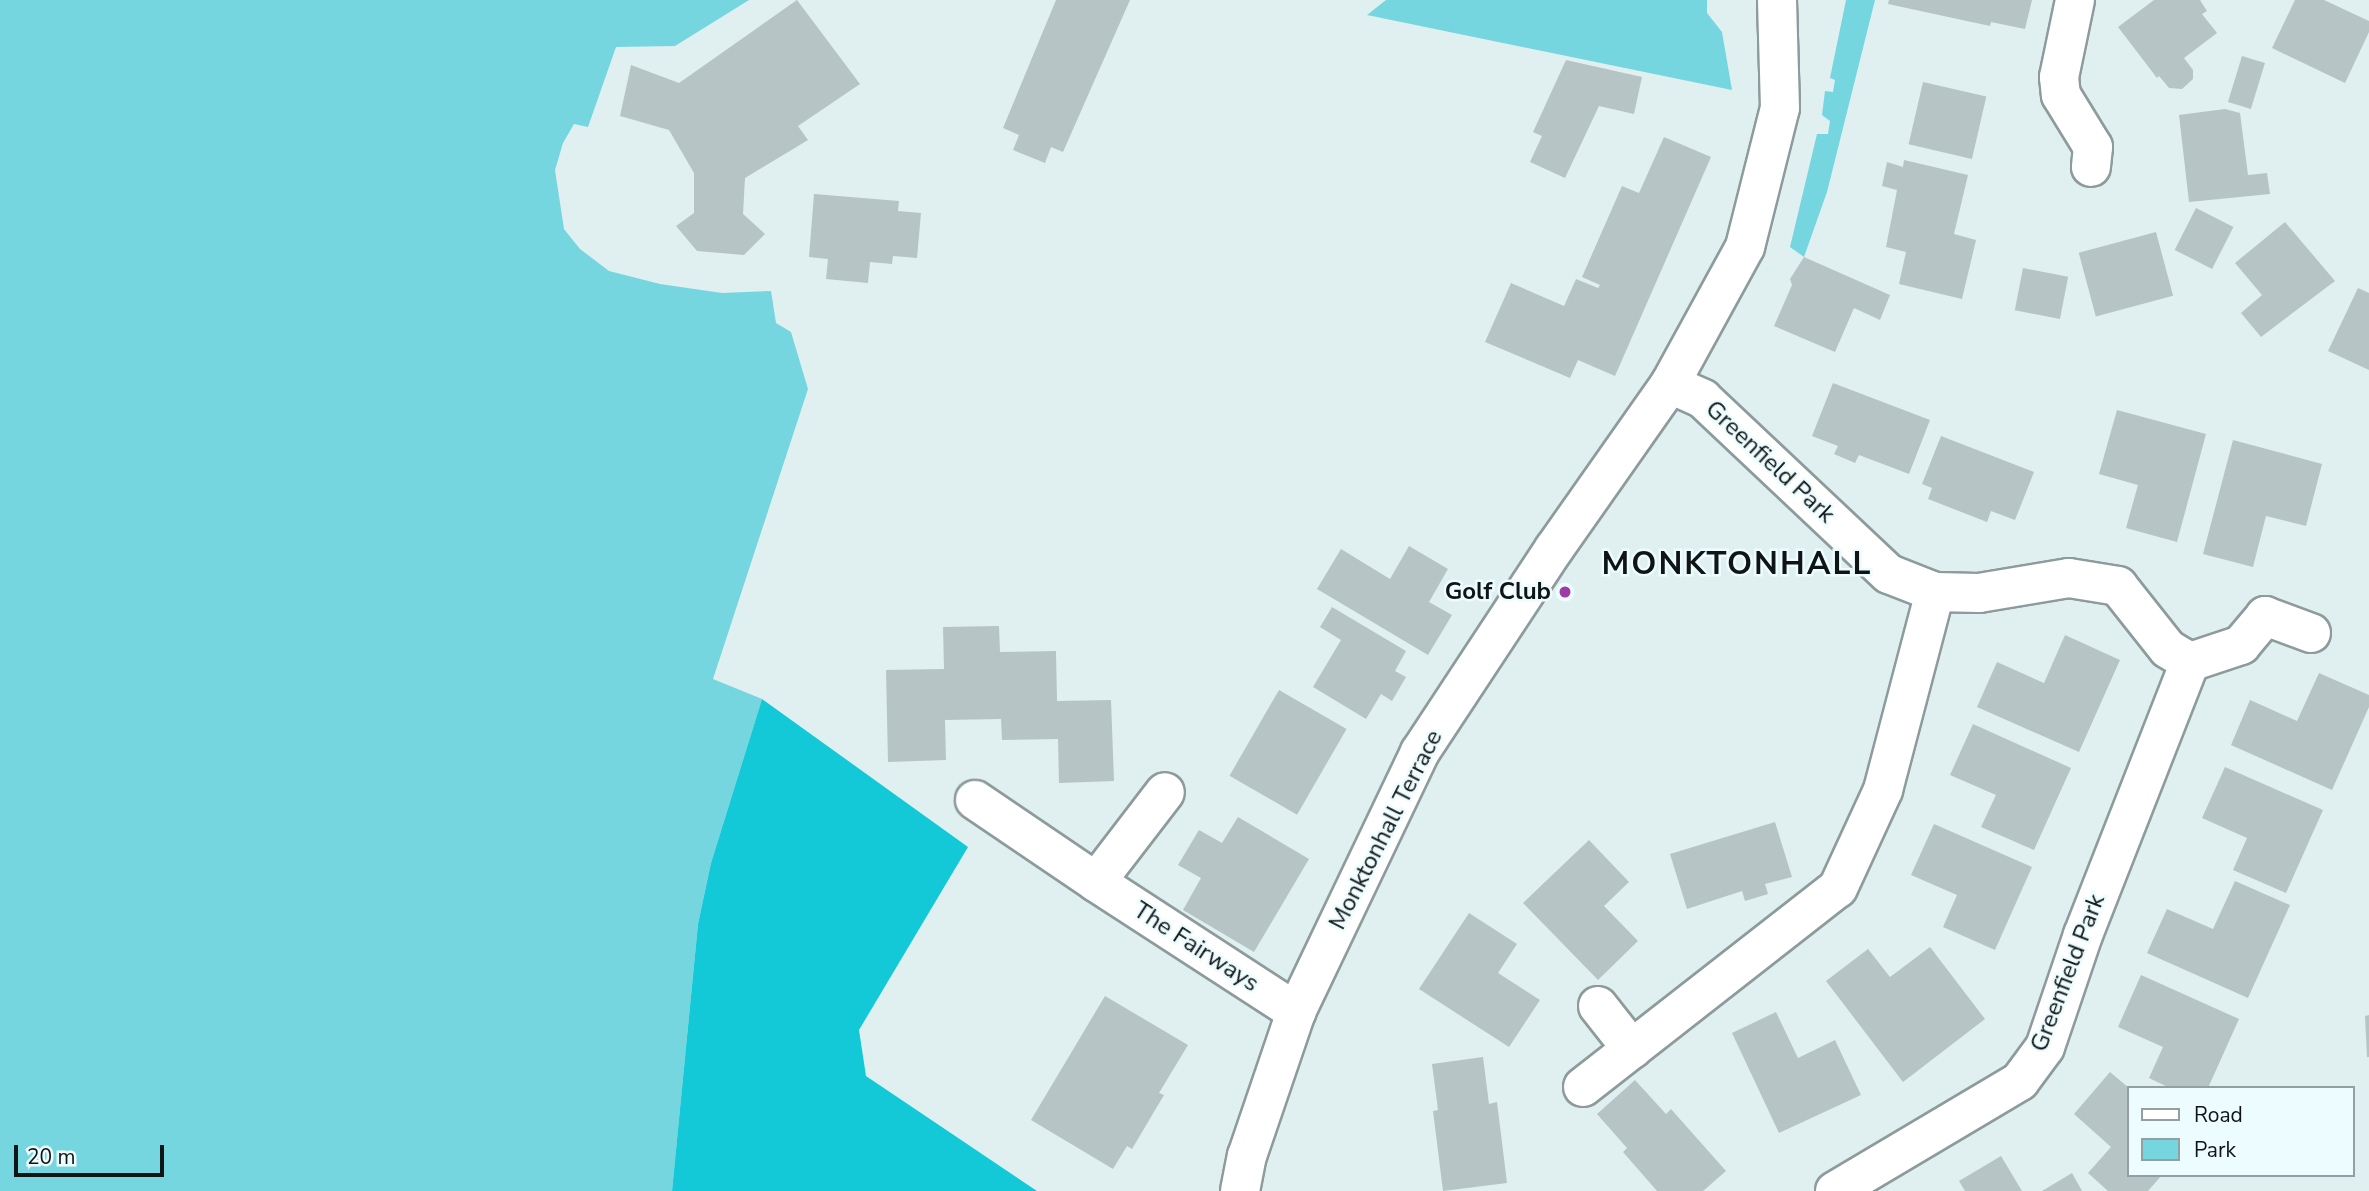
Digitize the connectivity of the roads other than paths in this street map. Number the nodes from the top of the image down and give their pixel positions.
1 (1777, 0) edge
2 (2075, 0) edge
3 (2091, 167) dead end
4 (1670, 384) junction
5 (1935, 592) junction
6 (2311, 633) dead end
7 (2190, 662) junction
8 (1165, 792) dead end
9 (975, 800) dead end
10 (1096, 883) junction
11 (1598, 1006) dead end
12 (1296, 1012) junction
13 (1632, 1049) junction
14 (1583, 1087) dead end
15 (1240, 1191) edge
16 (1835, 1191) edge

1 - 4 street, Monktonhall Terrace
2 - 3 street
4 - 5 street, Greenfield Park
4 - 12 street, Monktonhall Terrace
5 - 7 street, Greenfield Park
5 - 13 street
6 - 7 street
7 - 16 street, Greenfield Park
8 - 10 street
9 - 10 street, The Fairways
10 - 12 street, The Fairways
11 - 13 street
12 - 15 street, Monktonhall Terrace
13 - 14 street

